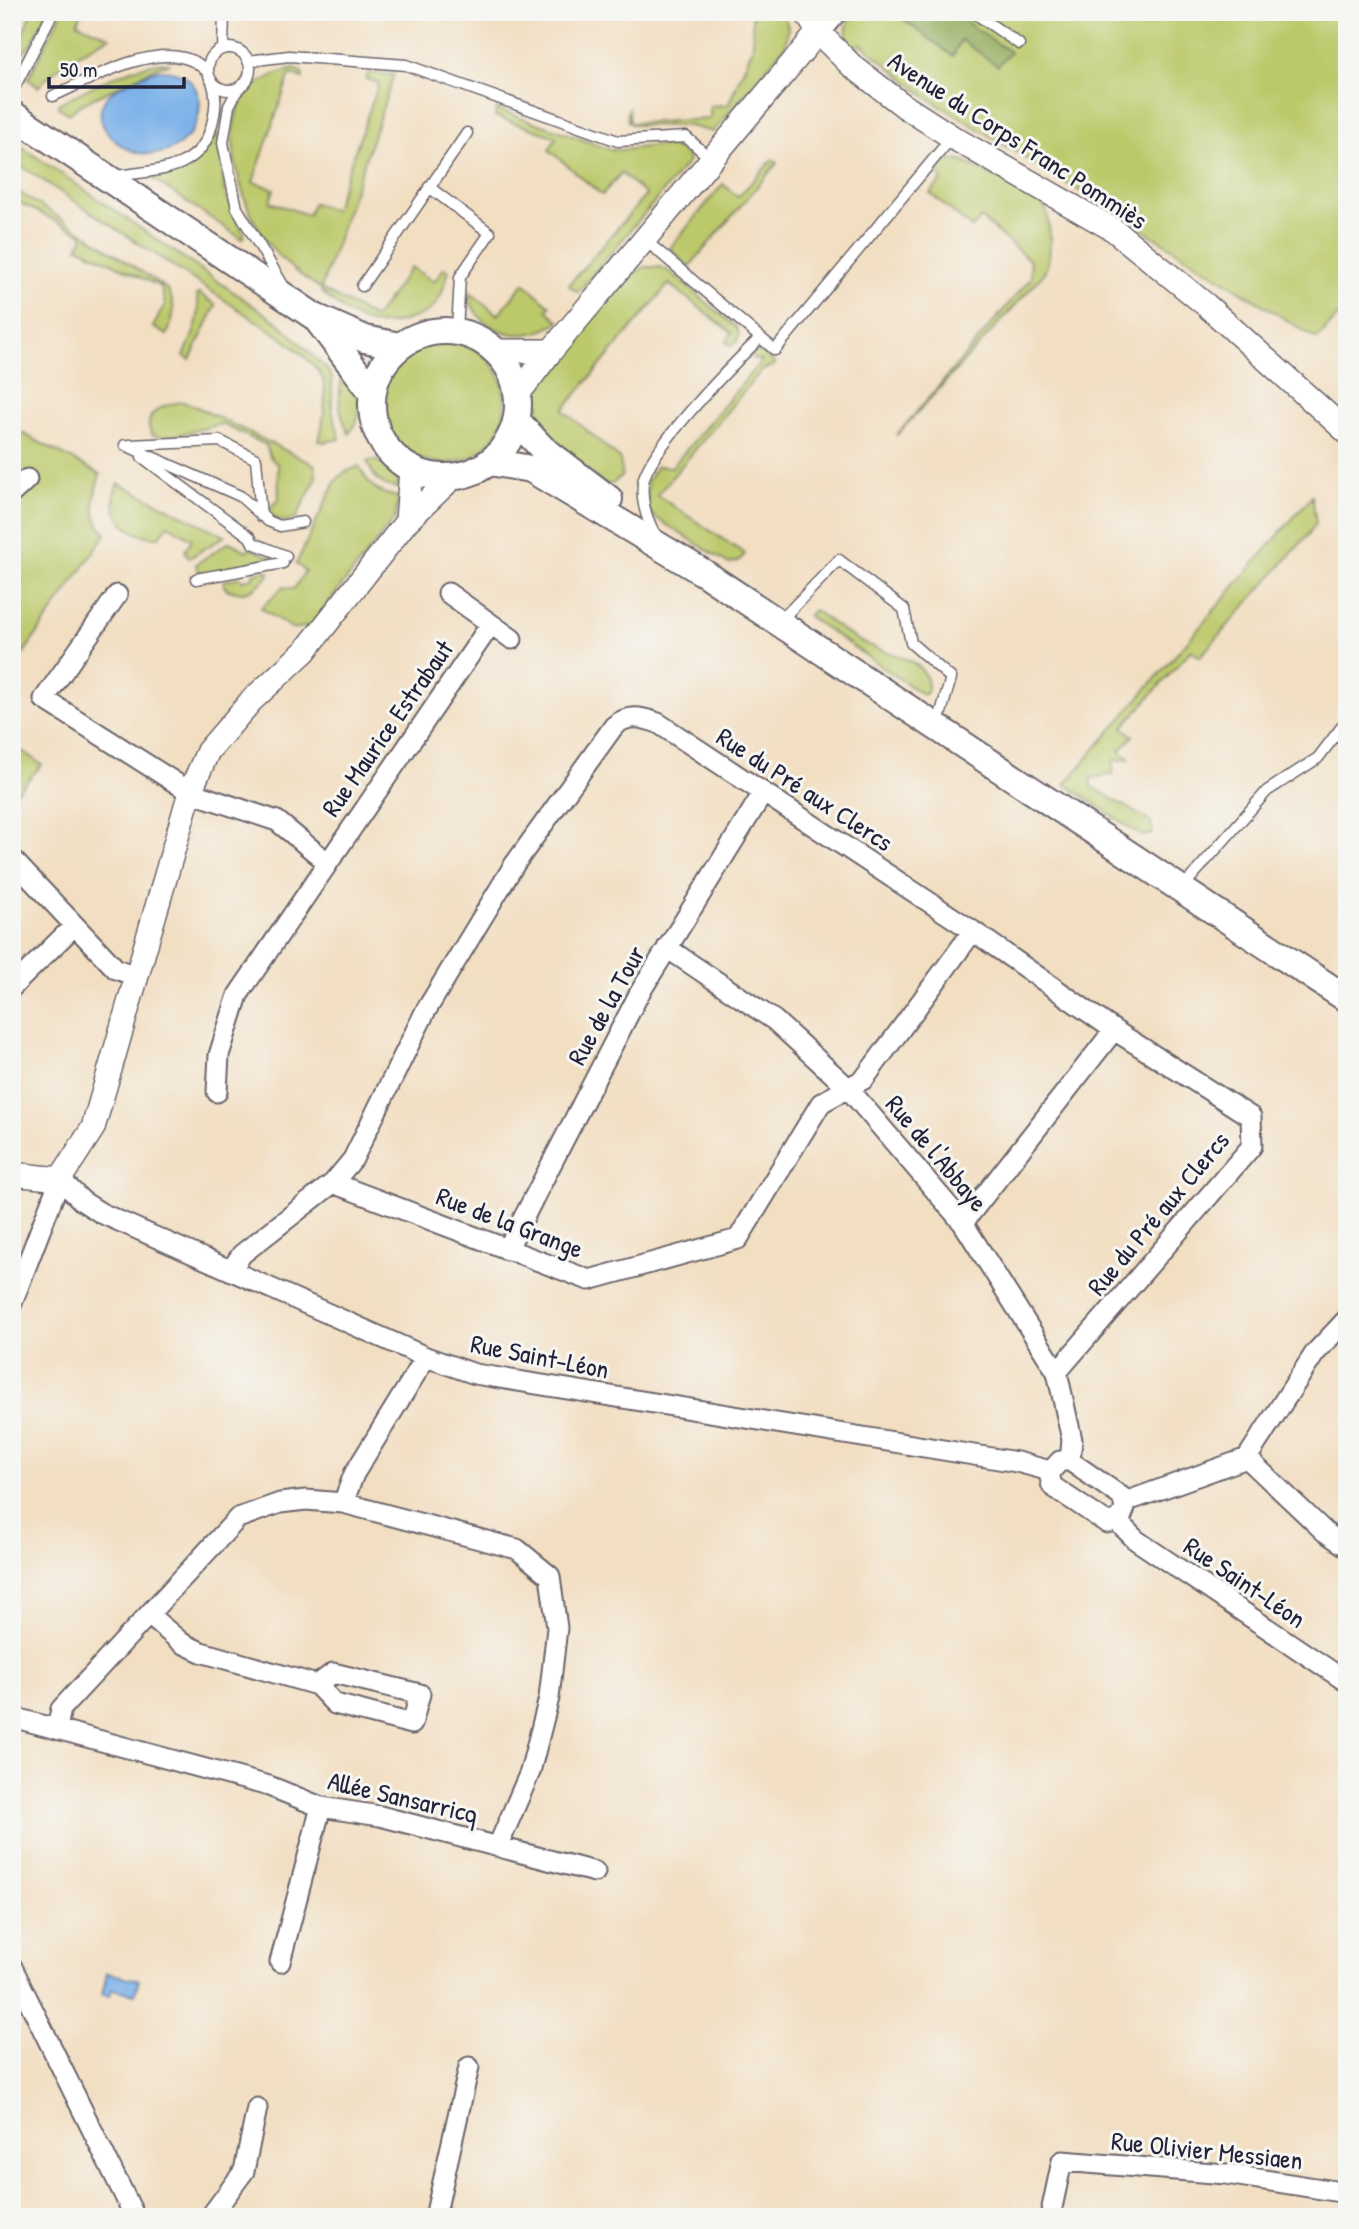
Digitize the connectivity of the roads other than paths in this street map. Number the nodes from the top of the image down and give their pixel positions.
1 (53, 12) edge
2 (224, 12) edge
3 (806, 12) edge
4 (835, 12) edge
5 (973, 12) edge
6 (818, 32) junction
7 (1019, 44) dead end
8 (223, 49) junction
9 (248, 61) junction
10 (210, 77) junction
11 (239, 87) junction
12 (12, 92) edge
13 (53, 96) dead end
14 (12, 114) edge
15 (467, 133) dead end
16 (952, 137) junction
17 (712, 159) junction
18 (108, 177) junction
19 (429, 187) junction
20 (644, 240) junction
21 (362, 286) dead end
22 (305, 311) junction
23 (457, 331) junction
24 (760, 338) junction
25 (399, 346) junction
26 (496, 351) junction
27 (551, 351) junction
28 (372, 392) junction
29 (518, 407) junction
30 (1347, 432) edge
31 (125, 445) junction
32 (490, 462) junction
33 (411, 469) junction
34 (453, 477) junction
35 (27, 479) dead end
36 (12, 493) edge
37 (261, 516) junction
38 (407, 521) junction
39 (303, 522) dead end
40 (654, 534) junction
41 (695, 568) junction
42 (196, 579) dead end
43 (448, 593) dead end
44 (117, 596) dead end
45 (779, 622) junction
46 (491, 624) junction
47 (512, 639) dead end
48 (1347, 720) edge
49 (936, 727) junction
50 (190, 792) junction
51 (763, 793) junction
52 (12, 859) edge
53 (327, 862) junction
54 (1180, 891) junction
55 (74, 926) junction
56 (973, 931) junction
57 (667, 948) junction
58 (136, 976) junction
59 (12, 987) edge
60 (1347, 999) edge
61 (1114, 1030) junction
62 (847, 1087) junction
63 (217, 1092) dead end
64 (12, 1174) edge
65 (60, 1179) junction
66 (334, 1183) junction
67 (963, 1223) junction
68 (507, 1250) junction
69 (231, 1270) junction
70 (12, 1303) edge
71 (1347, 1320) edge
72 (426, 1357) junction
73 (1057, 1372) junction
74 (1247, 1458) junction
75 (1070, 1461) junction
76 (1051, 1471) junction
77 (1125, 1502) junction
78 (343, 1503) junction
79 (1117, 1521) junction
80 (1347, 1547) edge
81 (149, 1616) junction
82 (1347, 1682) edge
83 (317, 1685) junction
84 (12, 1717) edge
85 (57, 1728) junction
86 (321, 1807) junction
87 (498, 1846) junction
88 (595, 1872) dead end
89 (280, 1962) dead end
90 (12, 1967) edge
91 (469, 2067) dead end
92 (257, 2108) dead end
93 (1347, 2193) edge
94 (135, 2217) edge
95 (210, 2217) edge
96 (435, 2217) edge
97 (1050, 2217) edge

1 - 12 lane
2 - 8 lane
3 - 6 street, Avenue du Corps Franc Pommiès
4 - 6 street
5 - 7 lane
6 - 16 street, Avenue du Corps Franc Pommiès
6 - 17 street
8 - 9 lane
8 - 10 lane
9 - 11 lane
9 - 17 lane
10 - 11 lane
10 - 13 lane
10 - 18 lane
11 - 22 lane
14 - 18 main road
15 - 19 lane
16 - 24 lane
16 - 30 street, Avenue du Corps Franc Pommiès
17 - 20 street
18 - 22 main road
19 - 21 lane
19 - 23 lane
20 - 24 lane
20 - 27 street
22 - 25 main road
22 - 28 main road
23 - 25 main road
23 - 26 main road
24 - 40 lane
25 - 28 main road
26 - 27 street
26 - 29 main road
27 - 29 street
28 - 33 main road
29 - 32 main road
29 - 40 main road
31 - 37 lane
31 - 37 lane
31 - 42 lane
32 - 34 main road
32 - 41 main road
33 - 34 main road
33 - 38 street
34 - 38 street
35 - 36 street
37 - 39 lane
38 - 50 street
40 - 41 main road
41 - 45 main road
43 - 46 street
44 - 50 street, Rue Maurice Estrabaut
45 - 49 main road
45 - 49 lane
46 - 47 street
46 - 53 street, Rue Maurice Estrabaut
48 - 54 lane
49 - 54 main road
50 - 53 street, Rue Maurice Estrabaut
50 - 58 street
51 - 56 street, Rue du Pré aux Clercs
51 - 57 street, Rue de la Tour
51 - 66 street, Rue du Pré aux Clercs
52 - 55 street
53 - 63 street, Rue Maurice Estrabaut
54 - 60 main road
55 - 58 street
55 - 59 street
56 - 61 street, Rue du Pré aux Clercs
56 - 62 street, Rue de la Grange
57 - 62 street, Rue de l'Abbaye
57 - 68 street, Rue de la Tour
58 - 65 street
61 - 67 street
61 - 73 street, Rue du Pré aux Clercs
62 - 67 street, Rue de l'Abbaye
62 - 68 street, Rue de la Grange
64 - 65 street
65 - 69 street, Rue Saint-Léon
65 - 70 street
66 - 68 street, Rue de la Grange
66 - 69 street, Rue du Pré aux Clercs
67 - 73 street, Rue de l'Abbaye
69 - 72 street, Rue Saint-Léon
71 - 74 street
72 - 76 street, Rue Saint-Léon
72 - 78 street
73 - 75 street, Rue de l'Abbaye
74 - 77 street
74 - 80 street
75 - 76 street
75 - 77 street
76 - 79 street
77 - 79 street
78 - 81 street, Allée Sansarricq
78 - 87 street, Allée Sansarricq
79 - 82 street, Rue Saint-Léon
81 - 83 street
81 - 85 street, Allée Sansarricq
83 - 83 street
84 - 85 street, Allée Sansarricq
85 - 86 street, Allée Sansarricq
86 - 87 street, Allée Sansarricq
86 - 89 street
87 - 88 street
90 - 94 street
91 - 96 street
92 - 95 street
93 - 97 street, Rue Olivier Messiaen

